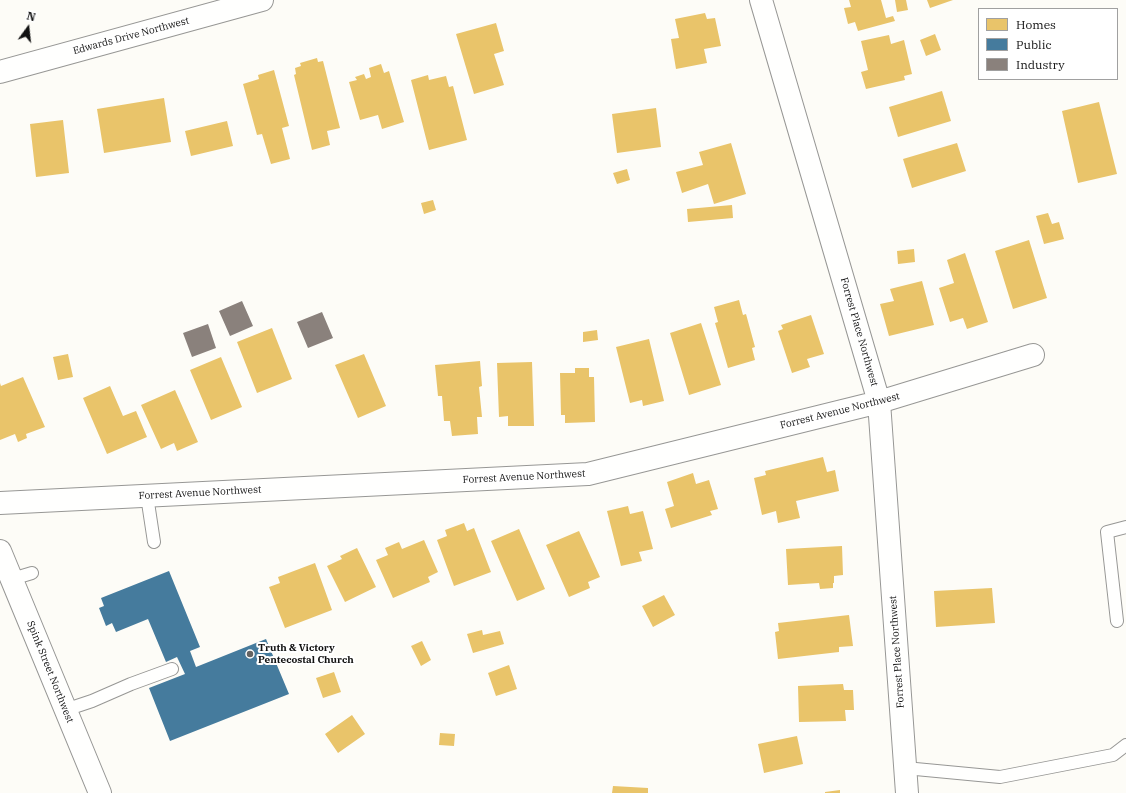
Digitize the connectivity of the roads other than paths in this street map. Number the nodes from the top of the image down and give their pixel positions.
1 (262, 0) edge
2 (761, 0) edge
3 (0, 72) edge
4 (1033, 355) dead end
5 (879, 402) junction
6 (147, 496) junction
7 (0, 503) edge
8 (1126, 527) edge
9 (154, 542) dead end
10 (0, 551) edge
11 (32, 573) dead end
12 (12, 579) junction
13 (1116, 621) dead end
14 (172, 668) dead end
15 (66, 710) junction
16 (1126, 745) edge
17 (905, 768) junction
18 (100, 793) edge
19 (907, 793) edge

1 - 3 street, Edwards Drive Northwest
2 - 5 street, Forrest Place Northwest
4 - 5 street, Forrest Avenue Northwest
5 - 6 street, Forrest Avenue Northwest
5 - 17 street, Forrest Place Northwest
6 - 7 street, Forrest Avenue Northwest
6 - 9 lane
8 - 13 lane
10 - 12 street, Spink Street Northwest
11 - 12 lane
12 - 15 street, Spink Street Northwest
14 - 15 lane
15 - 18 street, Spink Street Northwest
16 - 17 lane
17 - 19 street, Forrest Place Northwest

